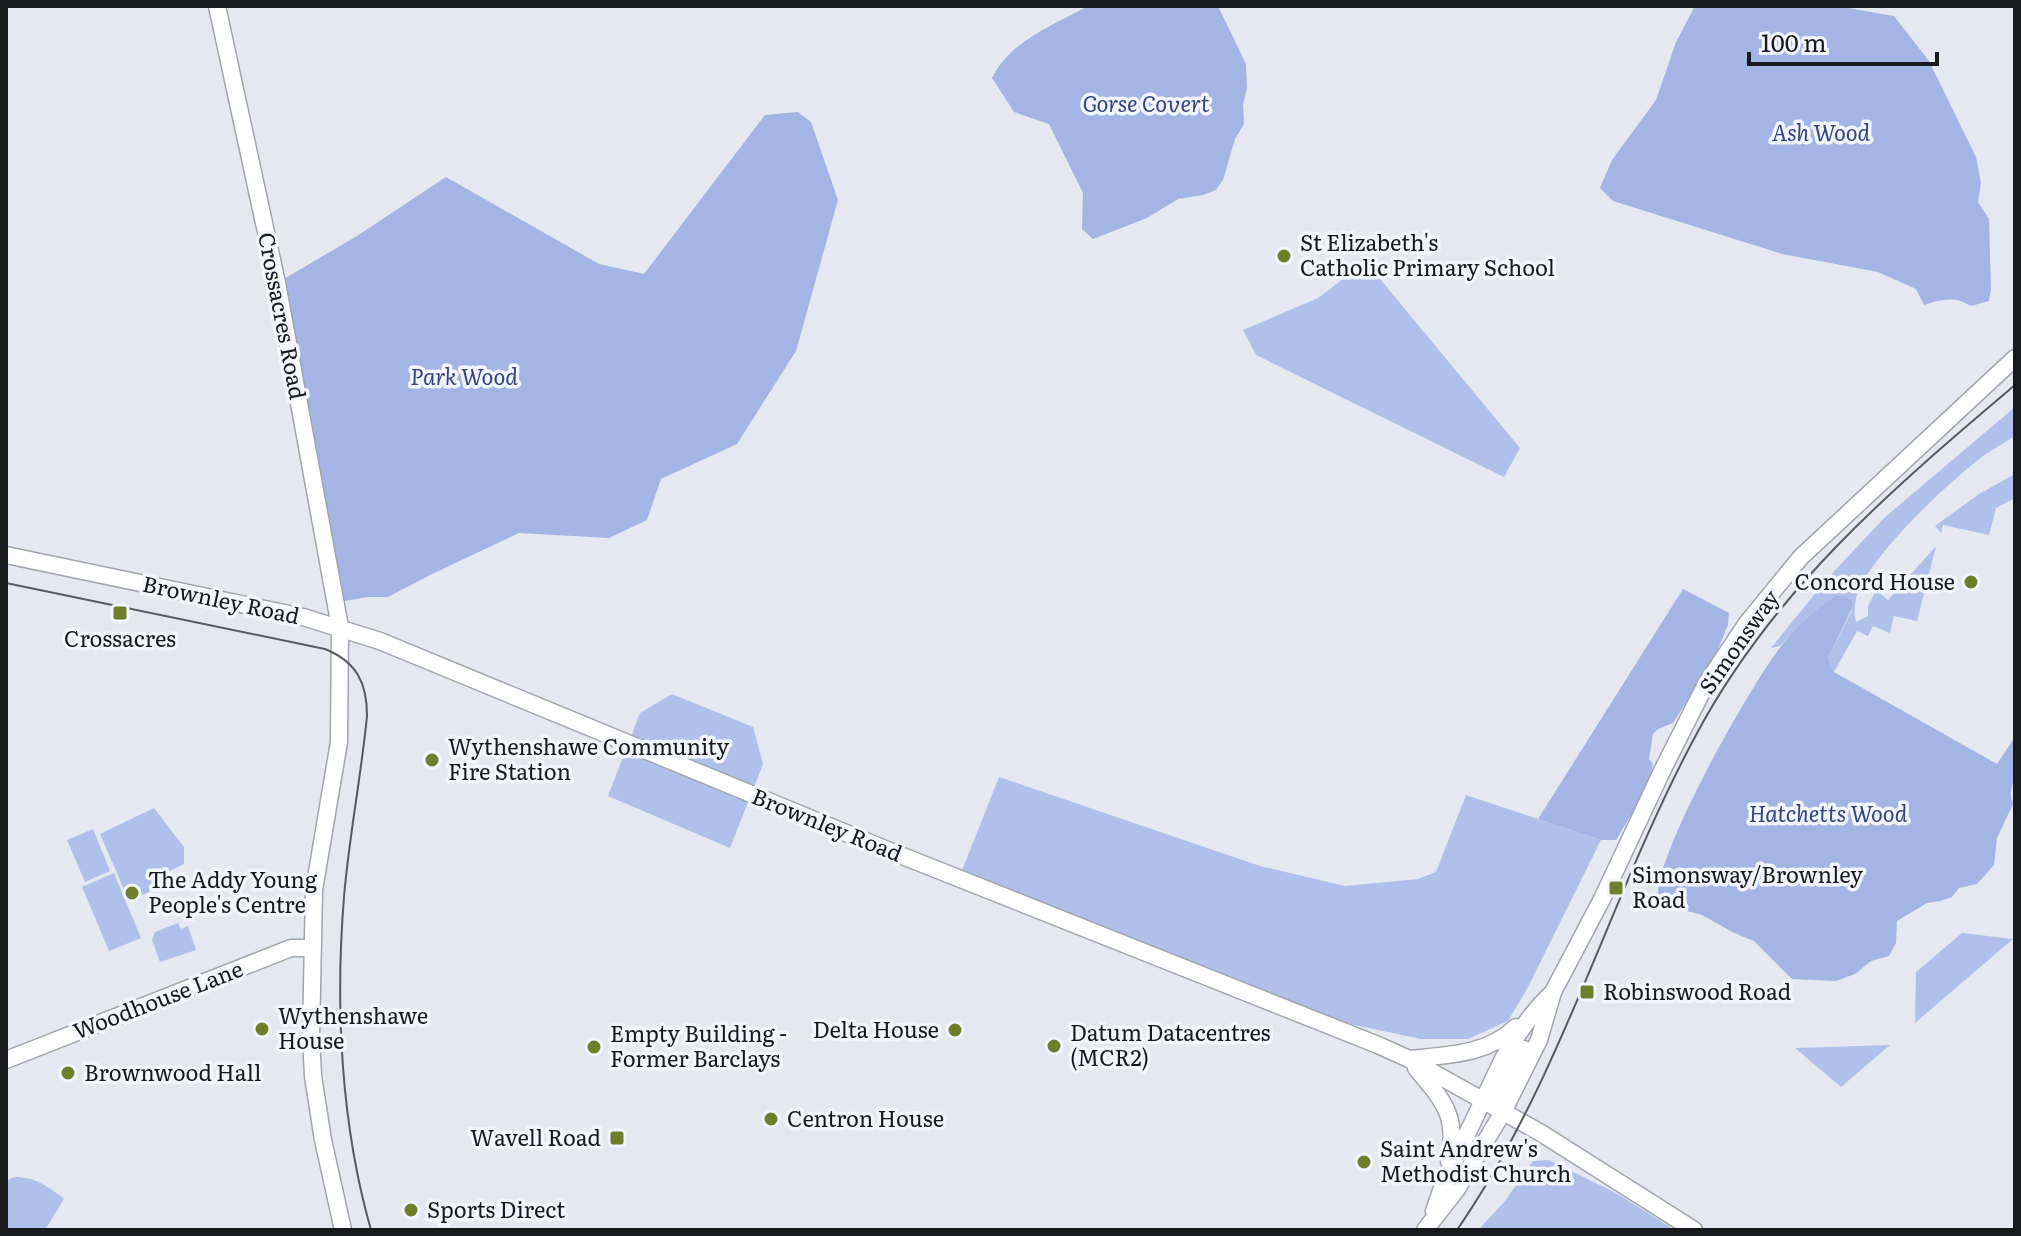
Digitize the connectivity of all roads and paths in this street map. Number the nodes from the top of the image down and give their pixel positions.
1 (217, 6) edge
2 (2015, 358) edge
3 (6, 555) edge
4 (340, 627) junction
5 (311, 948) junction
6 (1543, 1009) junction
7 (1409, 1059) junction
8 (6, 1060) edge
9 (1484, 1101) junction
10 (1503, 1112) junction
11 (1444, 1182) junction
12 (1427, 1227) edge
13 (343, 1230) edge
14 (1694, 1230) edge

1 - 4 street, Crossacres Road
2 - 6 street, Simonsway
3 - 4 street, Brownley Road
4 - 5 street, Crossacres Road
4 - 7 street, Brownley Road
5 - 8 street, Woodhouse Lane
5 - 13 street, Crossacres Road
6 - 7 street
6 - 9 street, Simonsway
6 - 10 street, Simonsway
7 - 9 street, Brownley Road
7 - 11 street
9 - 10 street, Brownley Road
9 - 11 street, Simonsway
10 - 12 street, Simonsway
10 - 14 street, Brownley Road
11 - 12 street, Simonsway

